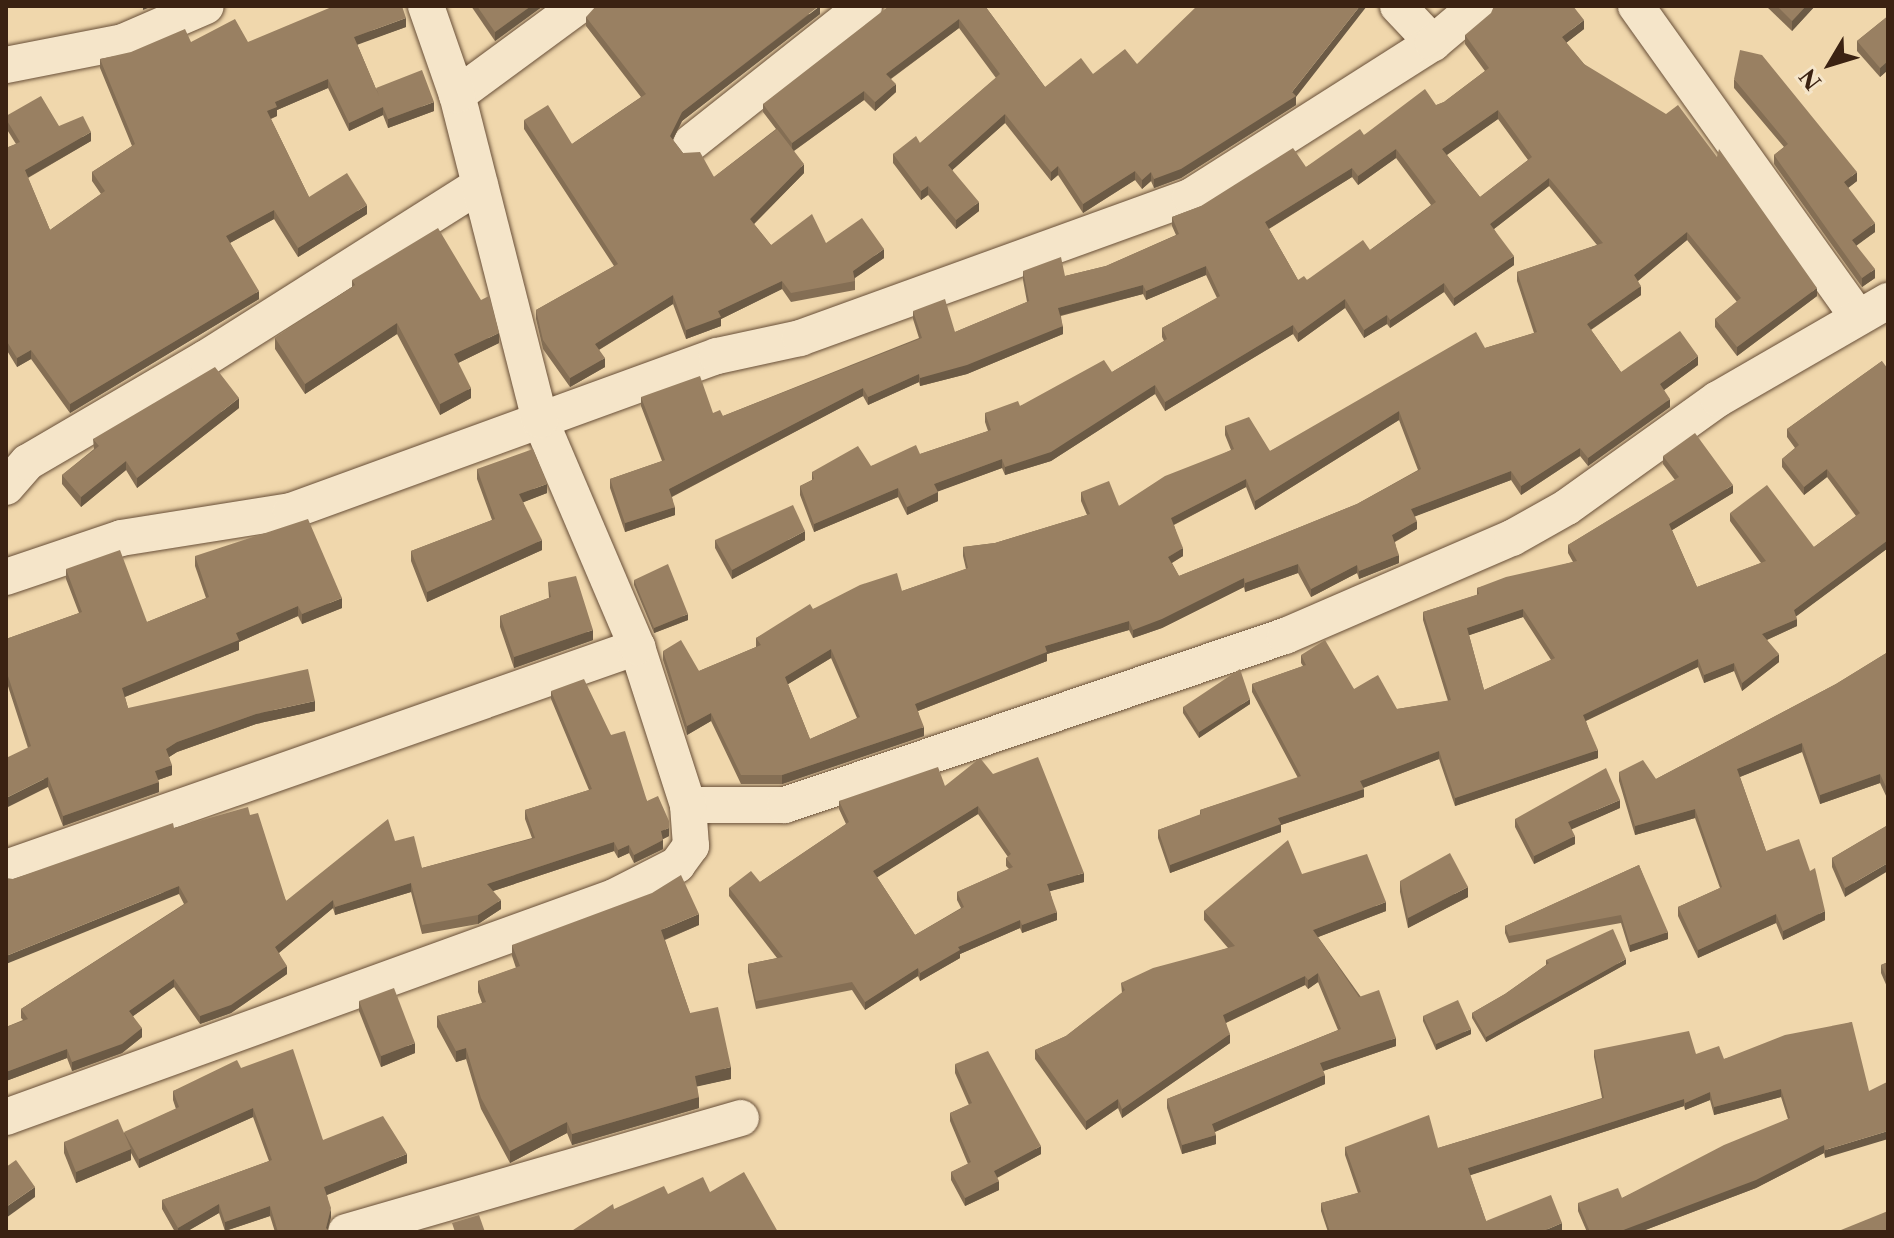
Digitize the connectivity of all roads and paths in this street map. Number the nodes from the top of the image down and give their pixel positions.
1 (206, 6) edge
2 (426, 6) edge
3 (578, 6) edge
4 (864, 6) edge
5 (1398, 6) edge
6 (1477, 6) edge
7 (1636, 6) edge
8 (1433, 43) junction
9 (6, 65) edge
10 (457, 95) junction
11 (691, 143) dead end
12 (480, 185) junction
13 (1873, 309) edge
14 (540, 420) junction
15 (6, 487) edge
16 (6, 577) edge
17 (637, 647) junction
18 (688, 805) junction
19 (6, 868) edge
20 (6, 1117) edge
21 (741, 1118) dead end
22 (346, 1232) edge

1 - 9 street
2 - 10 street
3 - 10 street
4 - 11 street
5 - 8 street
6 - 8 street
7 - 13 street
8 - 14 street
10 - 12 street
12 - 14 street
12 - 15 street
13 - 18 street
14 - 16 street
14 - 17 street
17 - 18 street
17 - 19 street
18 - 20 street
21 - 22 street

